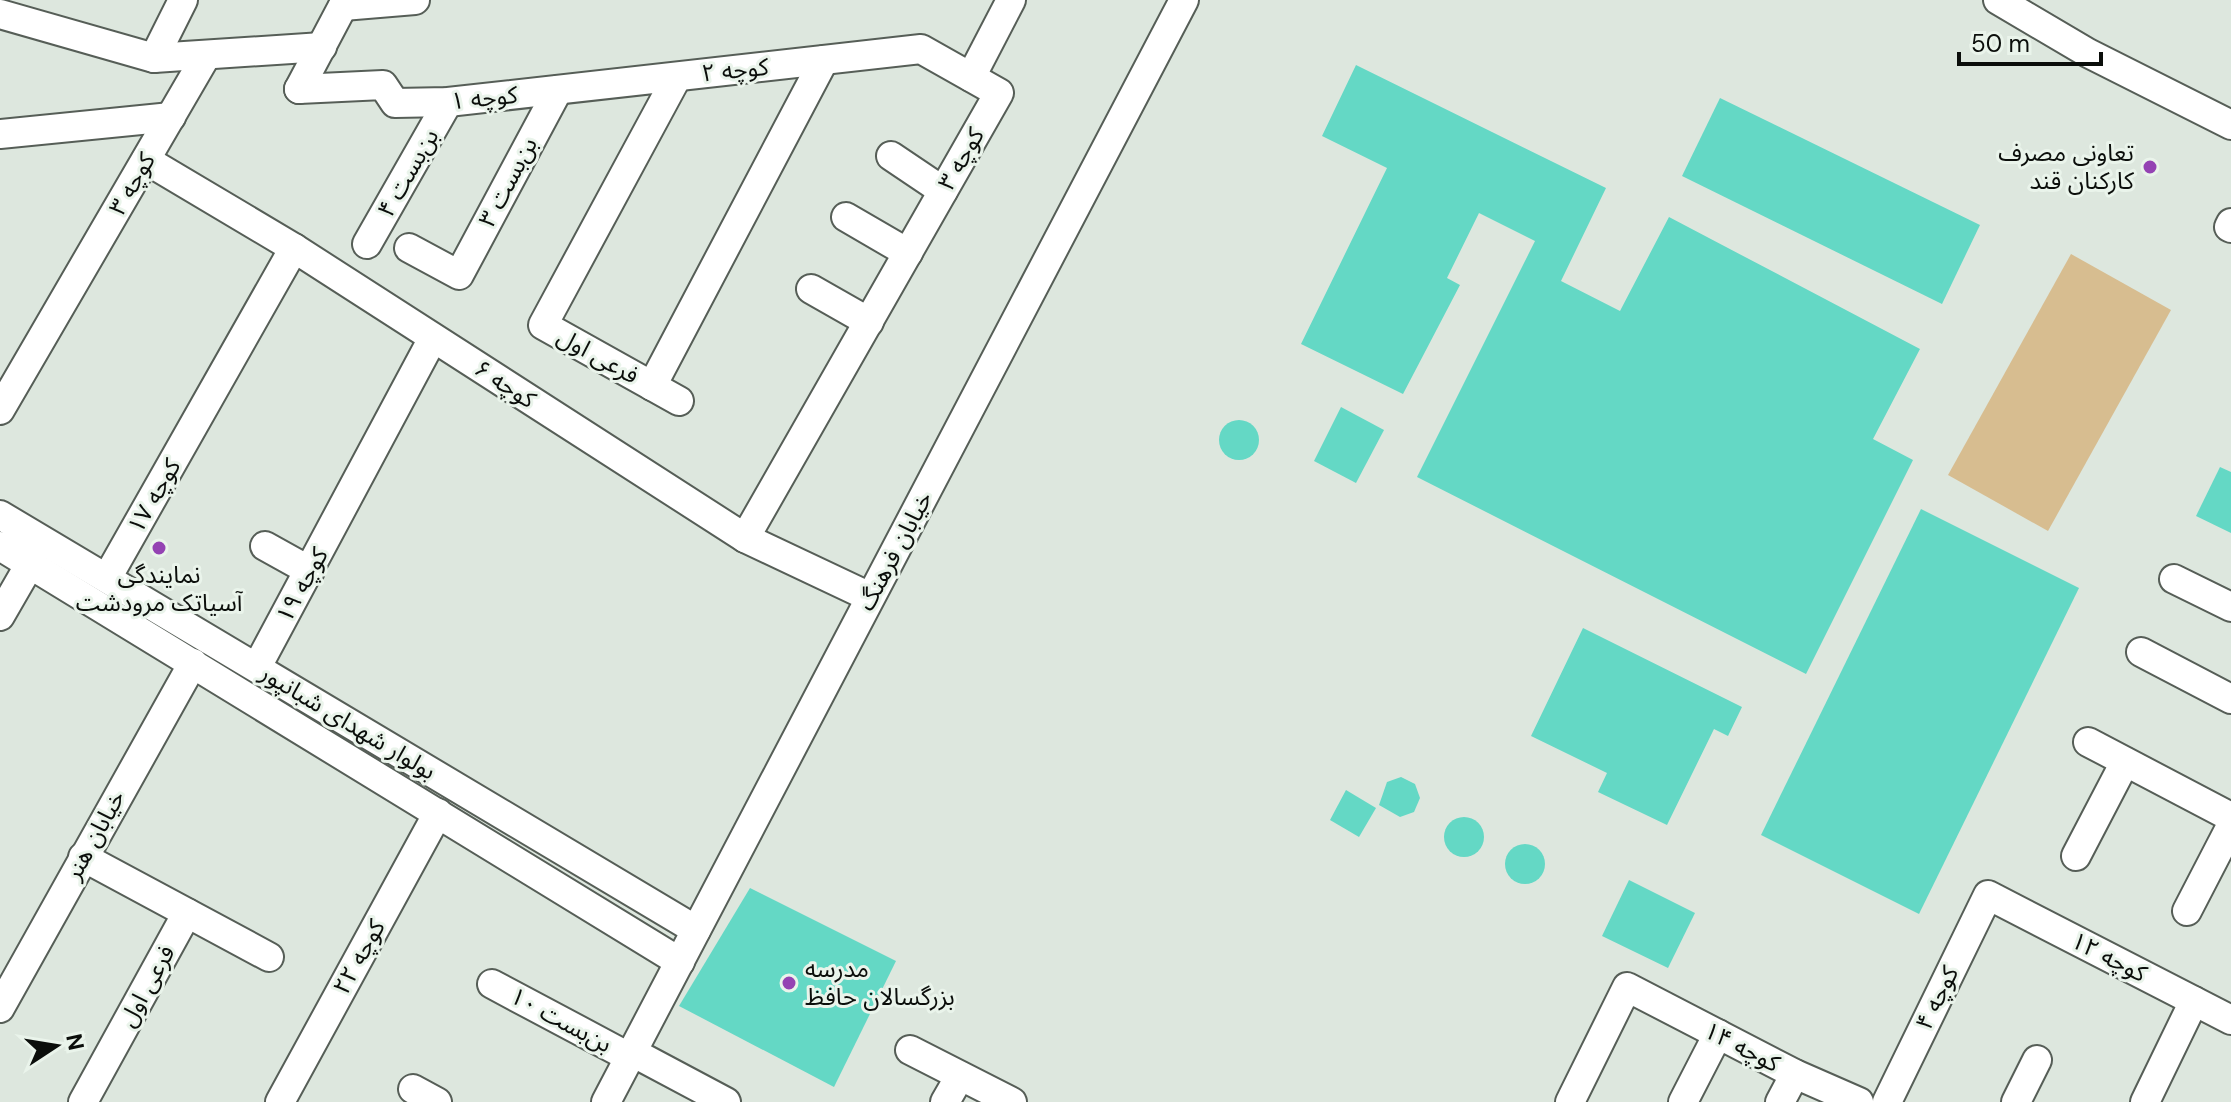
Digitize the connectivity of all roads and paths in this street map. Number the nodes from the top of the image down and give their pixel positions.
1 (183, 0) edge
2 (415, 0) edge
3 (1011, 0) edge
4 (1184, 0) edge
5 (1998, 0) edge
6 (345, 3) edge
7 (40, 12) edge
8 (0, 14) edge
9 (322, 47) junction
10 (206, 56) junction
11 (154, 58) junction
12 (824, 60) junction
13 (677, 77) junction
14 (971, 77) junction
15 (558, 90) junction
16 (448, 102) junction
17 (171, 117) junction
18 (2231, 125) edge
19 (0, 134) edge
20 (891, 156) dead end
21 (146, 160) junction
22 (943, 191) junction
23 (846, 217) dead end
24 (367, 244) dead end
25 (294, 248) junction
26 (409, 248) dead end
27 (908, 253) junction
28 (811, 289) dead end
29 (869, 322) junction
30 (543, 325) joint
31 (433, 338) junction
32 (652, 386) junction
33 (679, 401) dead end
34 (0, 410) edge
35 (0, 515) edge
36 (745, 538) junction
37 (0, 546) edge
38 (265, 546) dead end
39 (30, 564) junction
40 (310, 571) junction
41 (107, 578) junction
42 (2174, 579) dead end
43 (870, 597) junction
44 (2231, 607) edge
45 (0, 616) edge
46 (144, 616) junction
47 (2141, 652) dead end
48 (193, 663) junction
49 (257, 667) junction
50 (2231, 699) edge
51 (2088, 742) dead end
52 (2125, 762) junction
53 (438, 813) junction
54 (2231, 817) edge
55 (2231, 826) edge
56 (2076, 856) dead end
57 (83, 857) junction
58 (1988, 895) joint
59 (638, 897) junction
60 (2187, 911) dead end
61 (187, 913) junction
62 (621, 926) junction
63 (696, 930) junction
64 (269, 957) dead end
65 (680, 962) junction
66 (492, 984) dead end
67 (2194, 1001) junction
68 (0, 1008) edge
69 (2231, 1020) edge
70 (1718, 1034) junction
71 (910, 1050) dead end
72 (631, 1054) junction
73 (2037, 1060) dead end
74 (1795, 1074) junction
75 (960, 1076) junction
76 (83, 1102) edge
77 (280, 1102) edge
78 (606, 1102) edge
79 (726, 1102) edge
80 (945, 1102) edge
81 (1012, 1102) edge
82 (1570, 1102) edge
83 (1683, 1102) edge
84 (1780, 1102) edge
85 (1859, 1102) edge
86 (1887, 1102) edge
87 (2016, 1102) edge
88 (2145, 1102) edge

1 - 11 street
2 - 6 street
3 - 14 street
4 - 43 street, خیابان فرهنگ
5 - 18 street
6 - 9 street
7 - 8 street
7 - 11 street
9 - 10 street
9 - 16 street, کوچه ۱
10 - 11 street
10 - 17 street, کوچه ۳
12 - 13 street, کوچه ۲
12 - 14 street, کوچه ۲
12 - 32 street
13 - 15 street, کوچه ۱
13 - 30 street, کوچه ۲
14 - 22 street, کوچه ۳
15 - 16 street, کوچه ۱
15 - 26 street, بن‌بست ۳
16 - 24 street, بن‌بست ۴
17 - 19 street
17 - 21 street, کوچه ۳
20 - 22 street
21 - 25 street, کوچه ۶
21 - 34 street, کوچه ۳
22 - 27 street, کوچه ۳
23 - 27 street
25 - 31 street, کوچه ۶
25 - 41 street, کوچه ۱۷
27 - 29 street
28 - 29 street
29 - 36 street
30 - 32 street, فرعی اول
31 - 36 street, کوچه ۶
31 - 40 street, کوچه ۱۹
32 - 33 street, فرعی اول
35 - 41 street, بولوار شهدای شبانپور
36 - 43 street, کوچه ۶
37 - 39 street, بولوار شهدای شبانپور
38 - 40 street
39 - 45 street
39 - 46 street, بولوار شهدای شبانپور
40 - 49 street, کوچه ۱۹
41 - 46 street, بولوار شهدای شبانپور
42 - 44 street
43 - 63 street, خیابان فرهنگ
46 - 48 street, بولوار شهدای شبانپور
46 - 49 street, بولوار شهدای شبانپور
47 - 50 street
48 - 53 street, بولوار شهدای شبانپور
48 - 57 street, خیابان هنر
49 - 59 street, بولوار شهدای شبانپور
51 - 52 street
52 - 54 street
52 - 56 street
53 - 62 street, بولوار شهدای شبانپور
53 - 77 street, کوچه ۲۲
55 - 60 street
57 - 61 street
57 - 68 street, خیابان هنر
58 - 67 street, کوچه ۱۲
58 - 86 street, کوچه ۴
59 - 62 street
59 - 63 street, بولوار شهدای شبانپور
61 - 64 street
61 - 76 street, فرعی اول
62 - 65 street, بولوار شهدای شبانپور
63 - 65 street, خیابان فرهنگ
65 - 72 street, خیابان فرهنگ
66 - 72 street, بن‌بست ۱۰
67 - 69 street, کوچه ۱۲
67 - 88 street
70 - 74 street, کوچه ۱۴
70 - 82 street, کوچه ۱۴
70 - 83 street
71 - 75 street
72 - 78 street, خیابان فرهنگ
72 - 79 street
73 - 87 street
74 - 84 street
74 - 85 street, کوچه ۱۴
75 - 80 street
75 - 81 street

